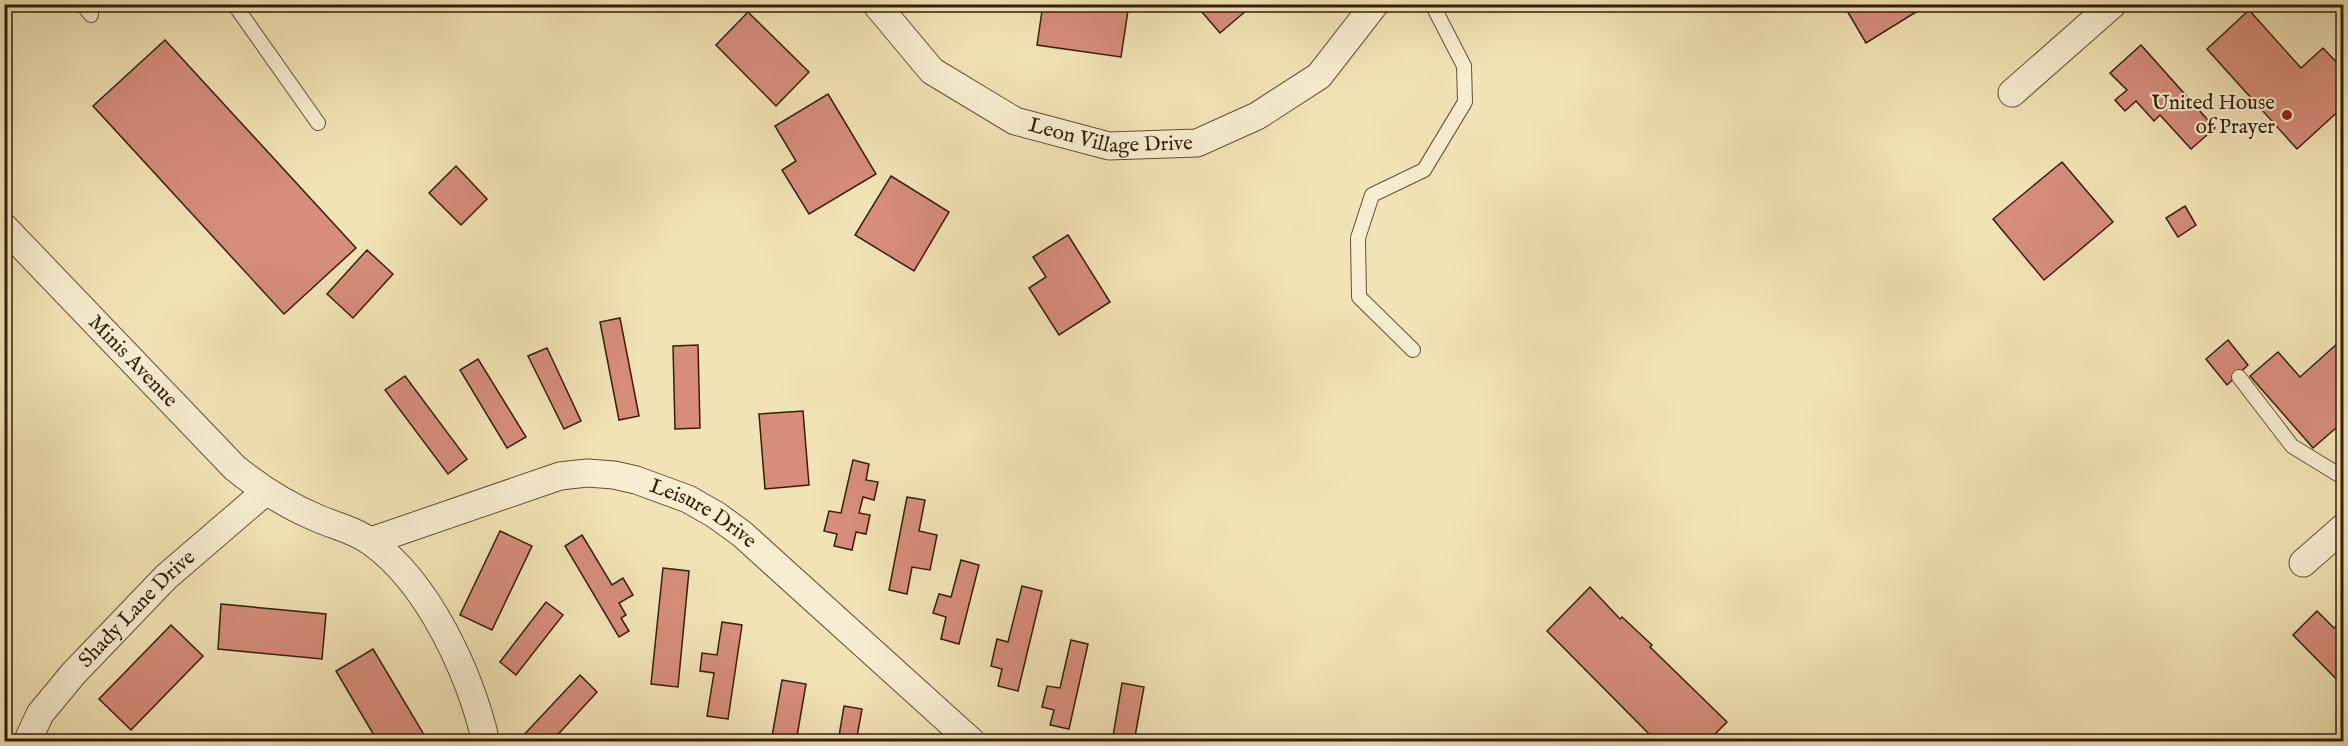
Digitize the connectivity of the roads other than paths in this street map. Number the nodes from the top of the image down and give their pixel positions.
1 (234, 4) edge
2 (876, 4) edge
3 (1375, 4) edge
4 (1432, 4) edge
5 (2113, 4) edge
6 (2012, 93) dead end
7 (318, 123) dead end
8 (8, 239) edge
9 (1413, 350) dead end
10 (2239, 377) dead end
11 (2343, 478) edge
12 (265, 492) junction
13 (2342, 532) edge
14 (371, 542) junction
15 (2303, 563) dead end
16 (27, 741) edge
17 (486, 741) edge
18 (972, 741) edge

1 - 7 lane
2 - 3 street, Leon Village Drive
4 - 9 lane
5 - 6 street
8 - 12 street, Minis Avenue
10 - 11 lane
12 - 14 street
12 - 16 street, Shady Lane Drive
13 - 15 street
14 - 17 street
14 - 18 street, Leisure Drive

